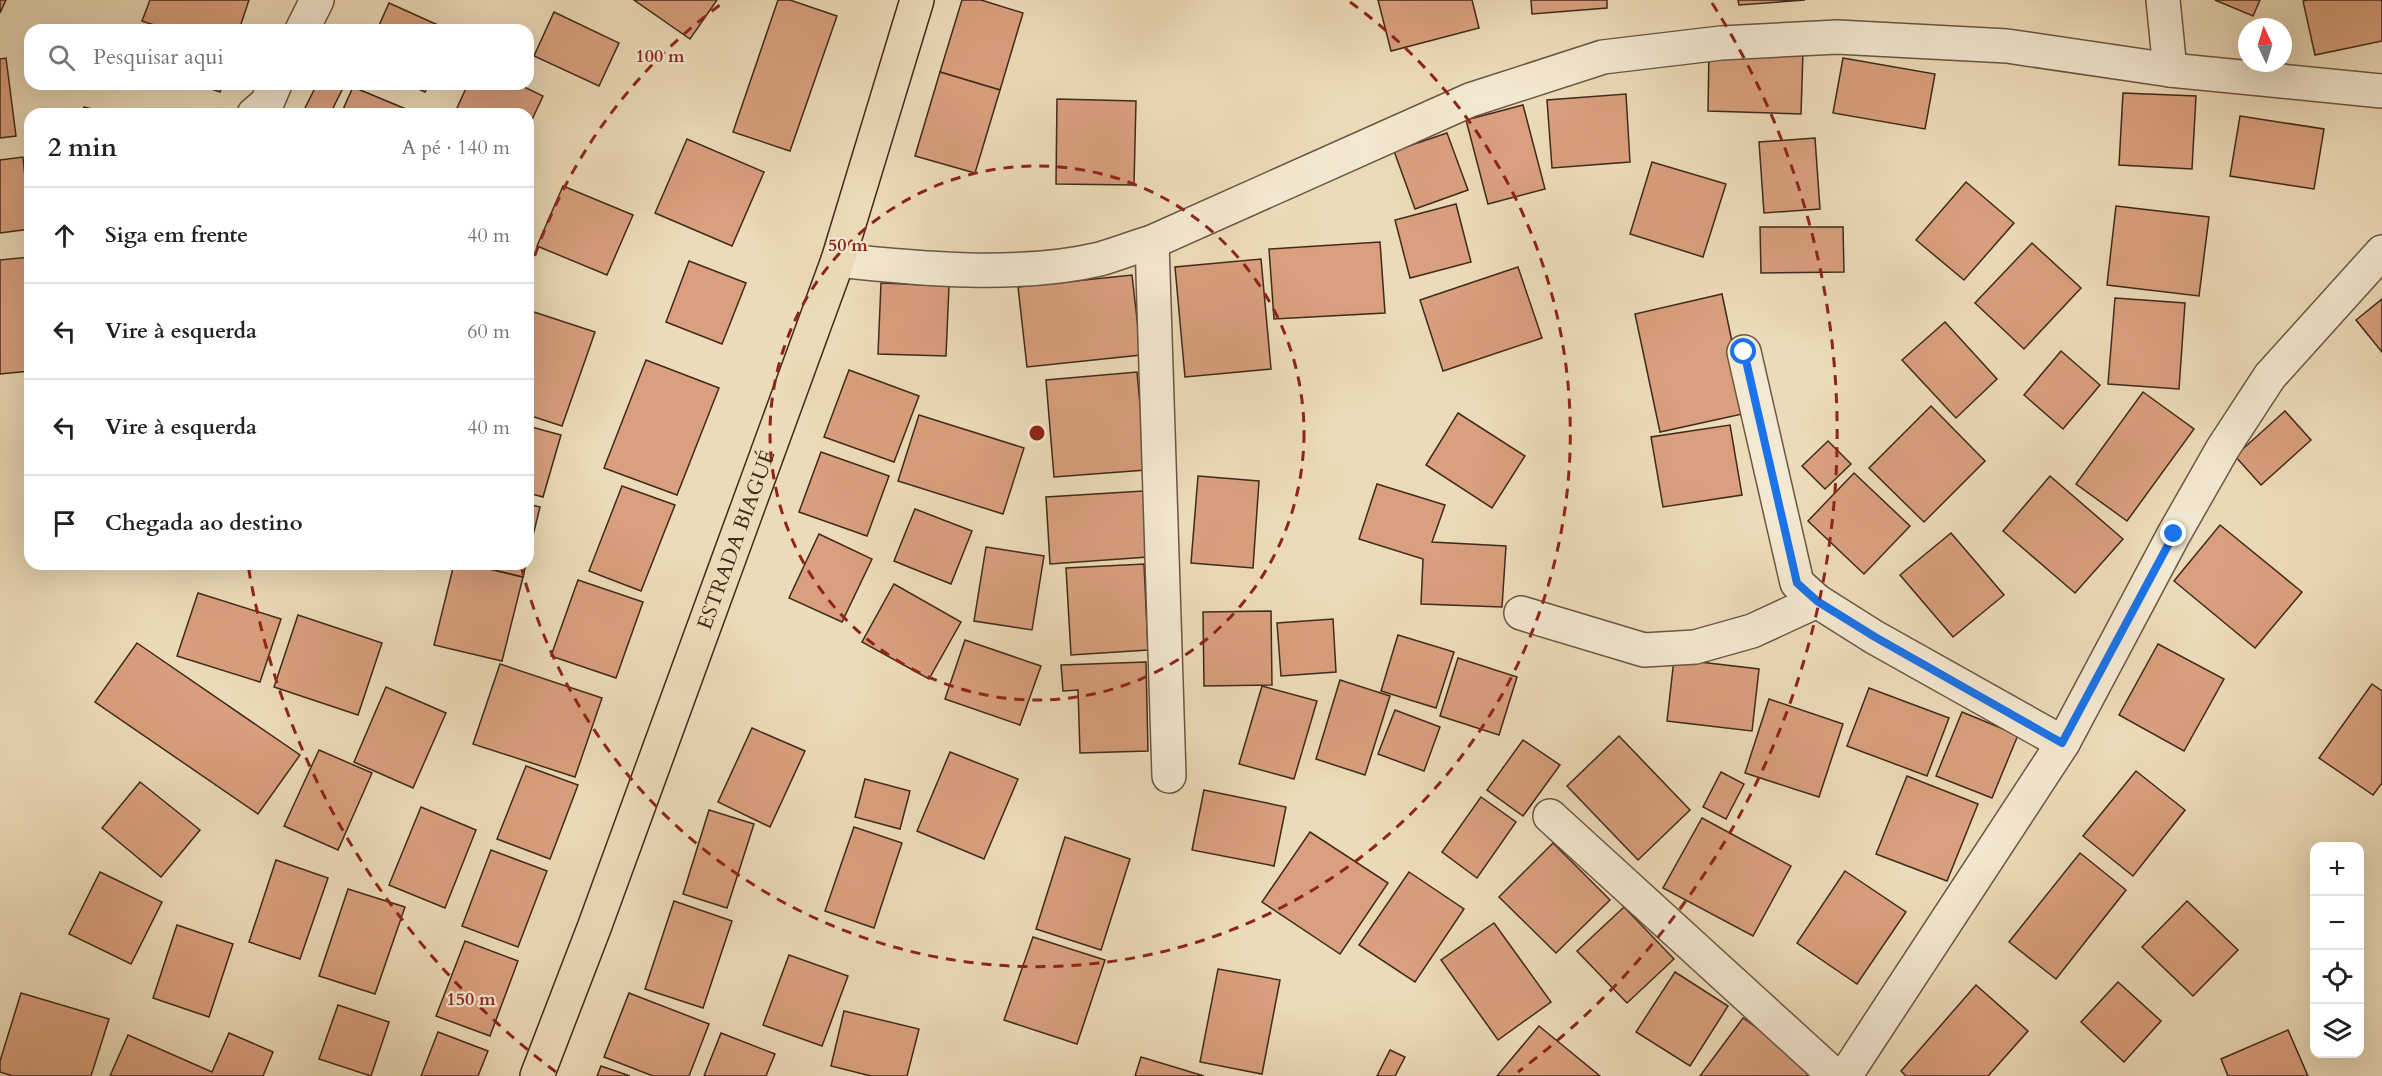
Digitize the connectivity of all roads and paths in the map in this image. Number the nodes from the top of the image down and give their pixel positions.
1 (317, 0) edge
2 (917, 0) edge
3 (2163, 0) edge
4 (305, 24) edge
5 (2170, 70) junction
6 (273, 90) edge
7 (2382, 91) edge
8 (261, 108) edge
9 (1152, 242) junction
10 (2382, 252) edge
11 (838, 260) junction
12 (1744, 352) dead end
13 (1817, 601) junction
14 (1521, 613) dead end
15 (2062, 743) junction
16 (1169, 776) dead end
17 (1550, 816) dead end
18 (537, 1076) edge
19 (1835, 1076) edge
20 (1845, 1076) edge

1 - 4 street
2 - 11 main road, ESTRADA BIAGUÉ
3 - 5 street
5 - 7 street
5 - 9 street
6 - 8 street
9 - 11 street
9 - 16 street
10 - 15 street
11 - 18 main road, ESTRADA BIAGUÉ
12 - 13 street
13 - 14 street
13 - 15 street
15 - 20 street
17 - 19 street

